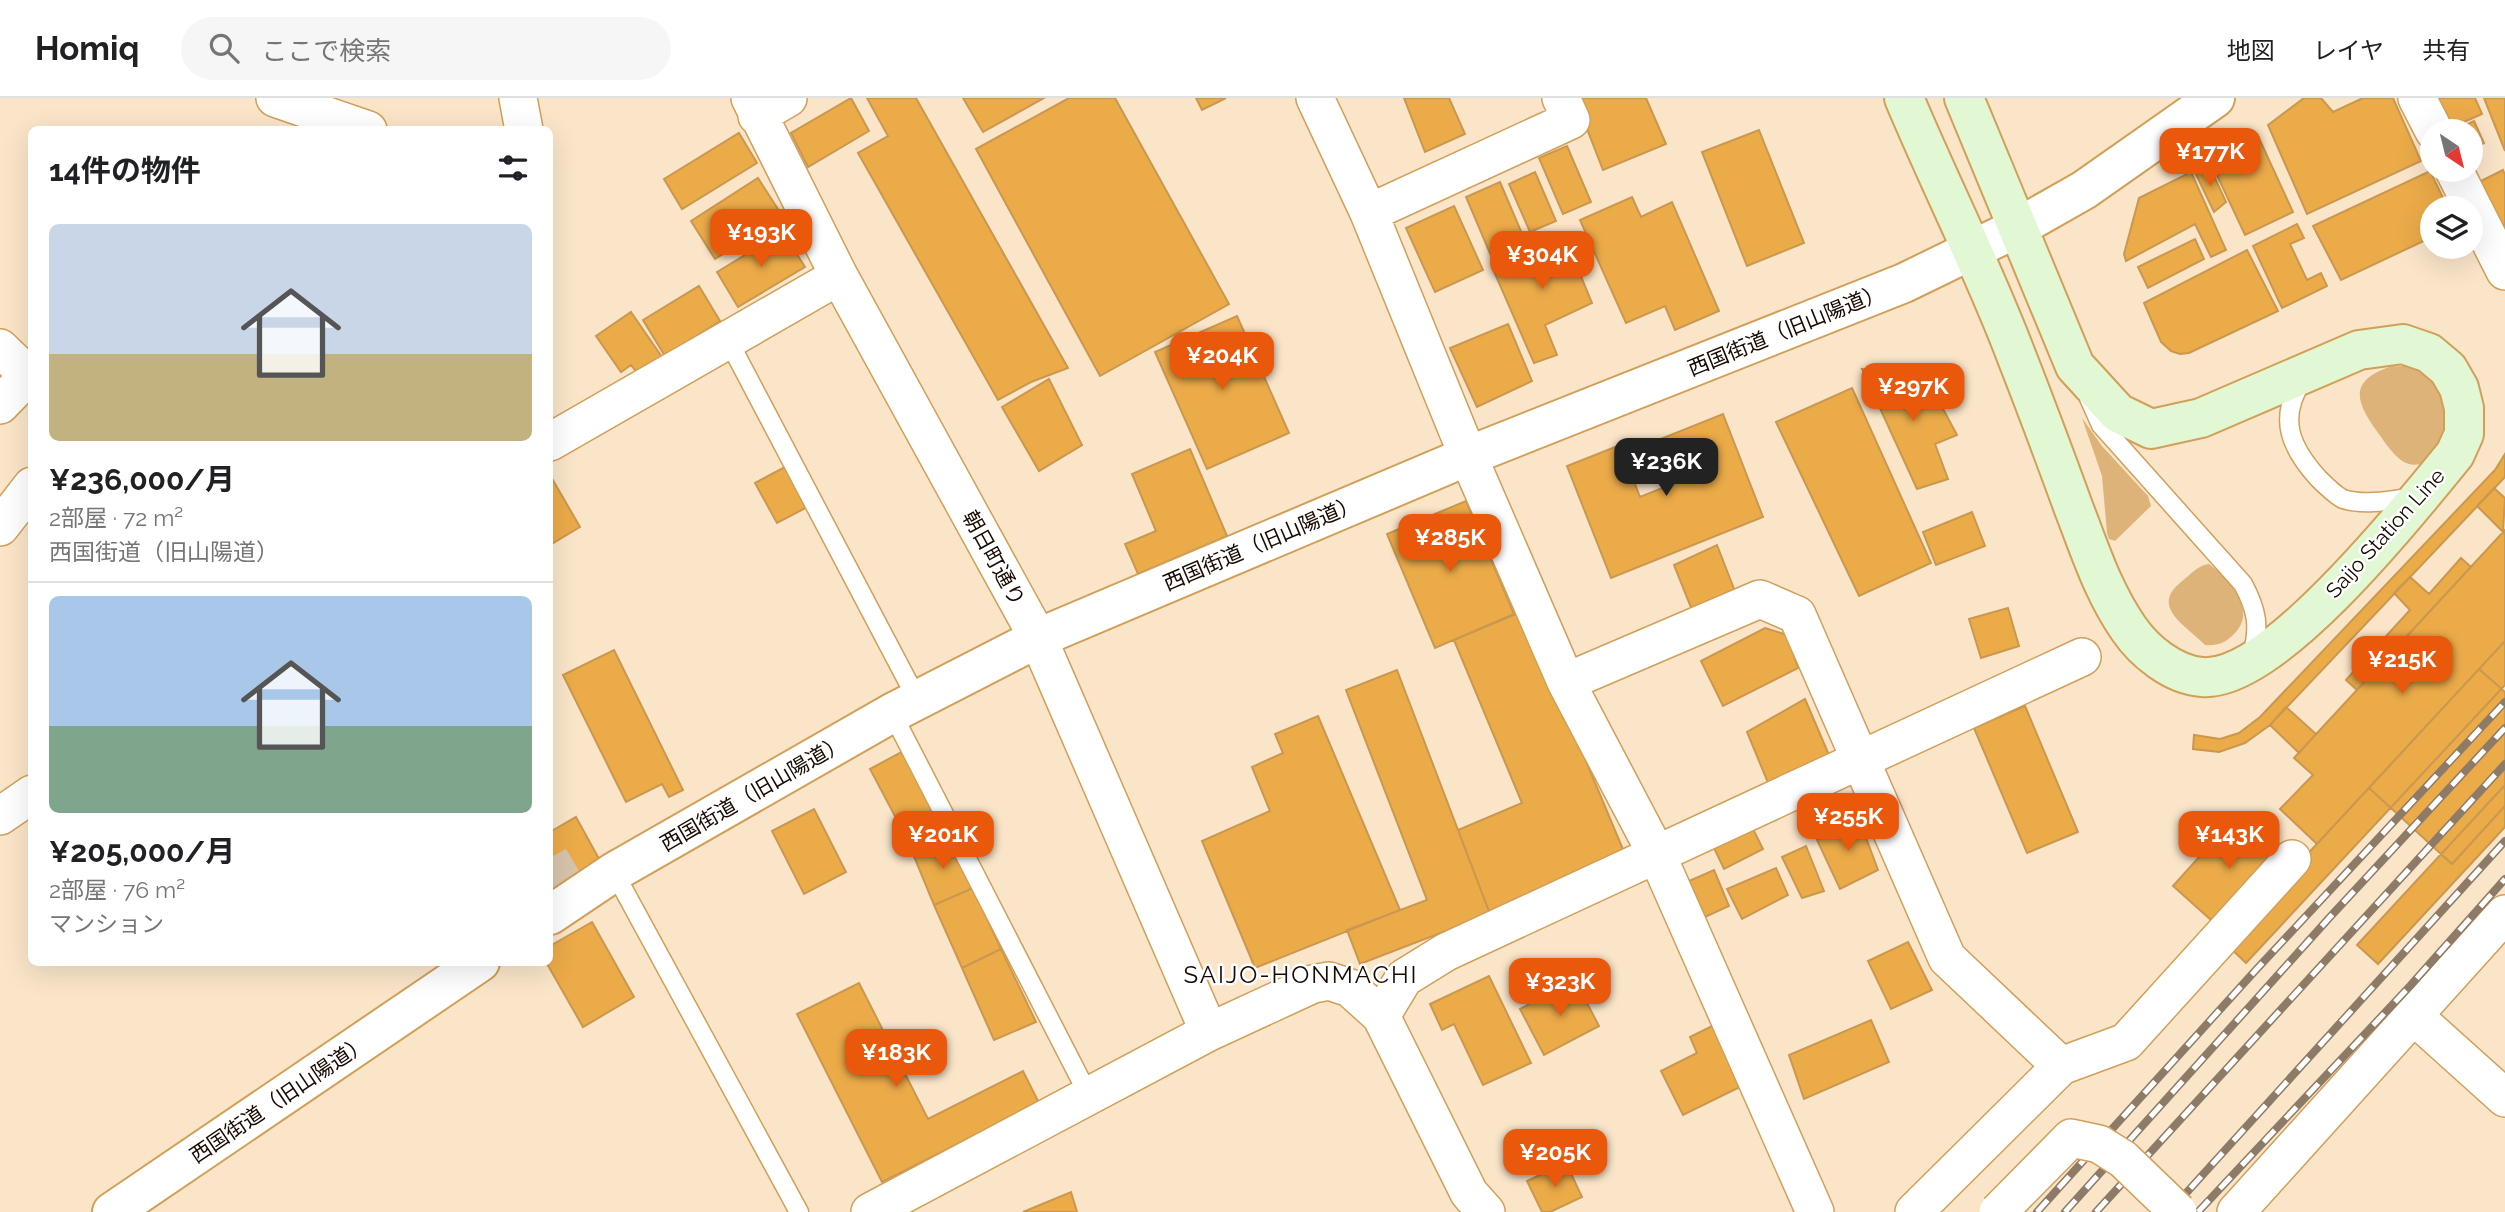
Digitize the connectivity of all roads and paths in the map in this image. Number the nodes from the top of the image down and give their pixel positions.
1 (275, 98) edge
2 (518, 98) edge
3 (1315, 98) edge
4 (1561, 98) edge
5 (1904, 98) edge
6 (1964, 98) edge
7 (2215, 98) edge
8 (2417, 98) edge
9 (765, 104) edge
10 (2428, 119) edge
11 (356, 126) edge
12 (523, 126) edge
13 (2460, 182) edge
14 (1369, 213) junction
15 (2017, 228) junction
16 (1970, 250) junction
17 (2505, 271) edge
18 (839, 276) junction
19 (728, 340) junction
20 (0, 348) edge
21 (2075, 366) junction
22 (2307, 374) junction
23 (28, 376) edge
24 (28, 380) edge
25 (0, 405) edge
26 (555, 427) edge
27 (1468, 456) junction
28 (28, 491) edge
29 (2421, 496) junction
30 (0, 527) edge
31 (1038, 638) junction
32 (2082, 657) dead end
33 (2250, 662) junction
34 (1566, 682) junction
35 (905, 707) junction
36 (1861, 760) junction
37 (28, 797) edge
38 (0, 816) edge
39 (1657, 855) junction
40 (2292, 859) dead end
41 (614, 872) junction
42 (553, 913) edge
43 (2505, 914) edge
44 (475, 966) edge
45 (1381, 1016) junction
46 (2415, 1017) junction
47 (1209, 1032) junction
48 (2061, 1066) junction
49 (1089, 1096) junction
50 (2505, 1098) edge
51 (112, 1212) edge
52 (799, 1212) edge
53 (870, 1212) edge
54 (1486, 1212) edge
55 (1815, 1212) edge
56 (1914, 1212) edge
57 (1998, 1212) edge
58 (2178, 1212) edge
59 (2236, 1212) edge

1 - 11 street
2 - 12 street
3 - 14 street
4 - 14 street
5 - 16 main road, Saijo Station Line
6 - 15 main road, Saijo Station Line
7 - 15 street, 西国街道（旧山陽道）
8 - 10 street
9 - 18 street, 朝日町通り
13 - 17 street
14 - 27 street
15 - 16 street, 西国街道（旧山陽道）
15 - 21 main road, Saijo Station Line
16 - 27 street, 西国街道（旧山陽道）
16 - 33 main road, Saijo Station Line
18 - 19 street
18 - 31 street, 朝日町通り
19 - 26 street
19 - 35 lane
20 - 23 street
21 - 22 main road, Saijo Station Line
21 - 33 lane
22 - 29 lane
22 - 29 main road, Saijo Station Line
24 - 25 street
27 - 31 street, 西国街道（旧山陽道）
27 - 34 street
28 - 30 street
29 - 33 main road, Saijo Station Line
31 - 35 street, 西国街道（旧山陽道）
31 - 47 street, 朝日町通り
32 - 36 street
34 - 36 street
34 - 39 street
35 - 41 street, 西国街道（旧山陽道）
35 - 49 lane
36 - 39 street
36 - 48 street
37 - 38 street
39 - 45 street
39 - 55 street
40 - 48 street
41 - 42 street, 西国街道（旧山陽道）
41 - 52 lane
43 - 46 street
44 - 51 street, 西国街道（旧山陽道）
45 - 47 street
45 - 54 street
46 - 50 street
46 - 59 street
47 - 49 street
48 - 56 street
49 - 53 street
57 - 58 street, bridge

